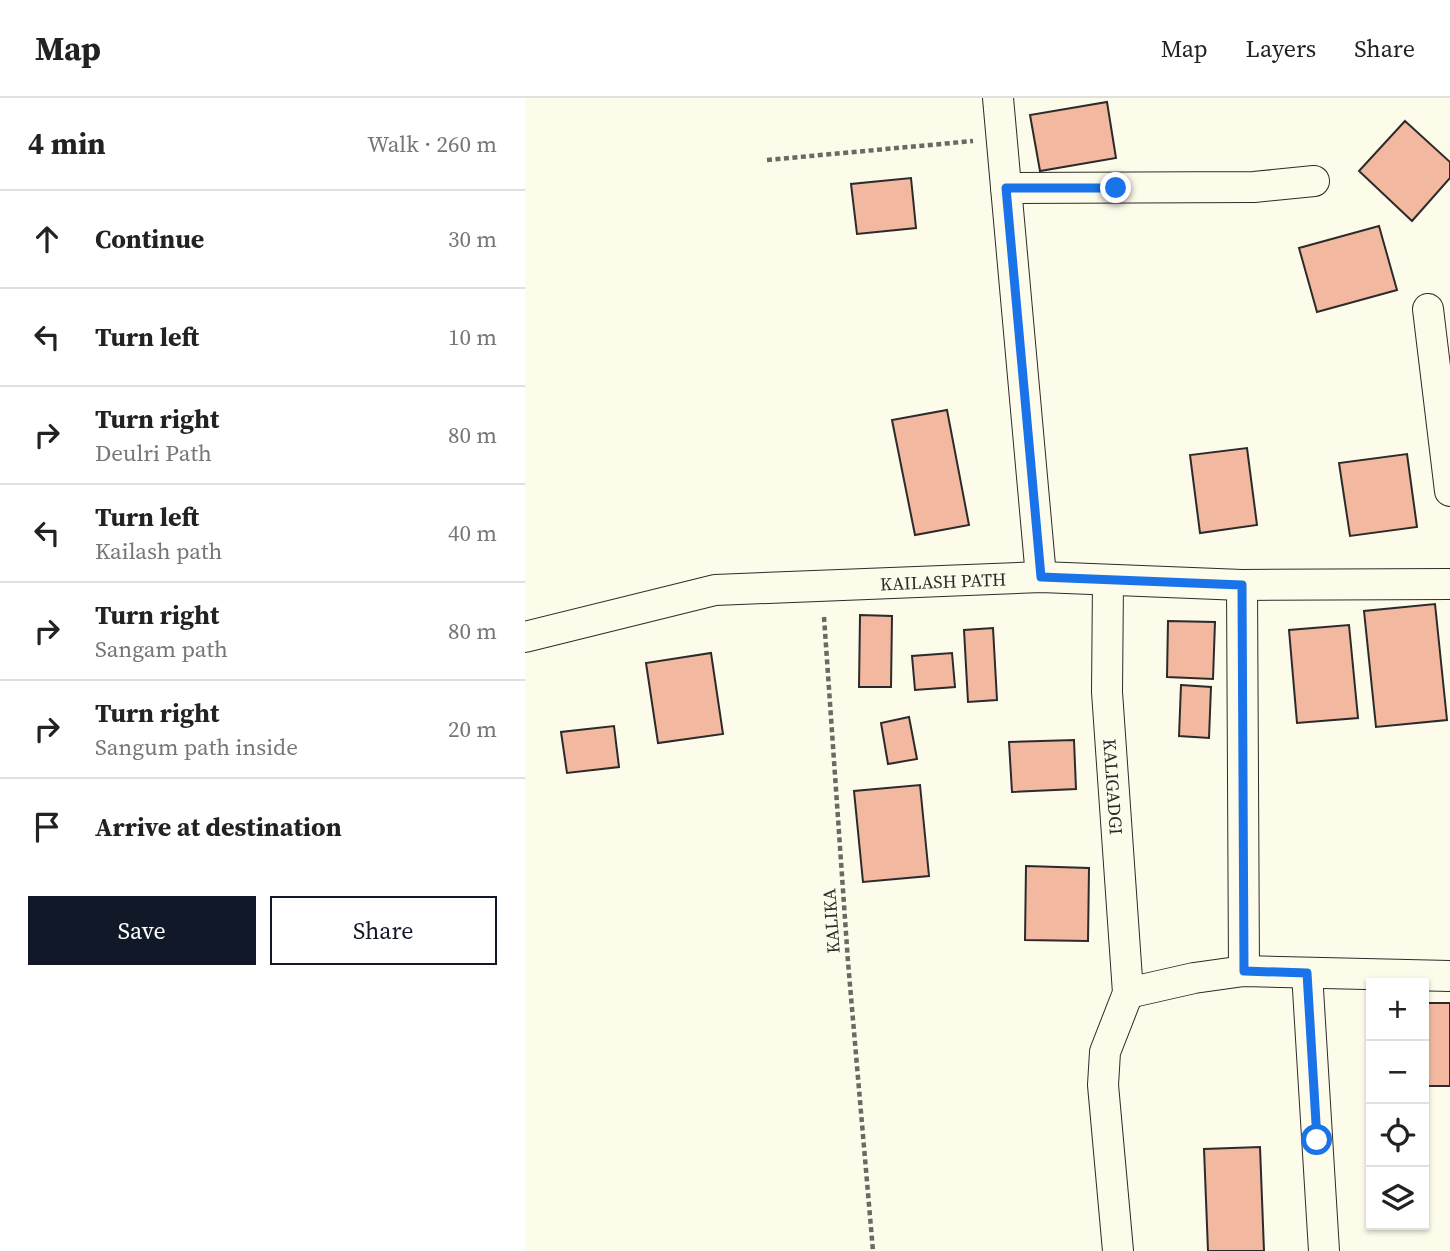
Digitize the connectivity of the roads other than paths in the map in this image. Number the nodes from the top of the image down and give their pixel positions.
1 (998, 98) edge
2 (1314, 181) dead end
3 (1006, 188) junction
4 (1428, 309) dead end
5 (1450, 491) edge
6 (1041, 577) junction
7 (1108, 581) junction
8 (1450, 584) edge
9 (1242, 585) junction
10 (525, 637) edge
11 (1244, 971) junction
12 (1307, 973) junction
13 (1450, 976) edge
14 (1128, 993) junction
15 (1118, 1251) edge
16 (1324, 1251) edge

1 - 3 street
2 - 3 street
3 - 6 street
4 - 5 street
6 - 7 street, KAILASH PATH
6 - 10 street, KAILASH PATH
7 - 9 street, KAILASH PATH
7 - 14 street, KALIGADGI
8 - 9 street, KAILASH PATH
9 - 11 street
11 - 12 street
11 - 14 street
12 - 13 street
12 - 16 street
14 - 15 street

